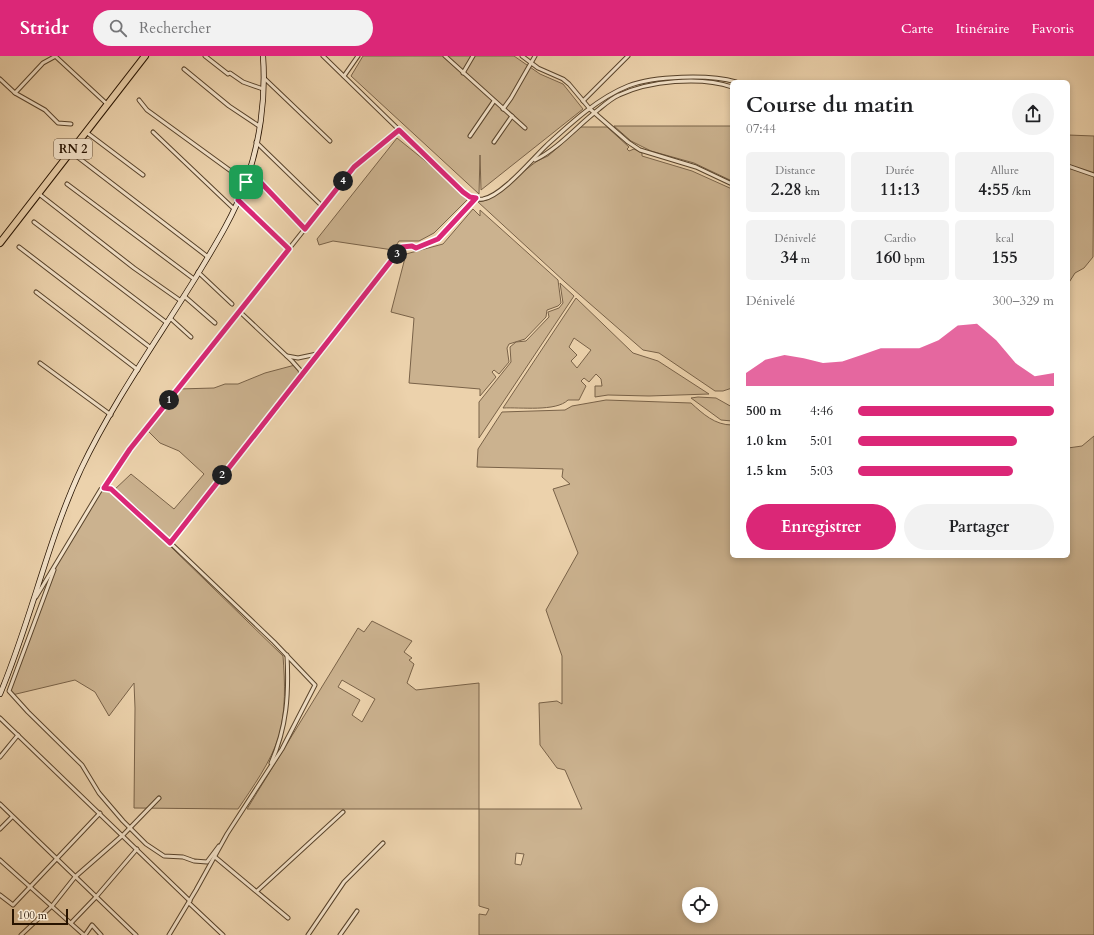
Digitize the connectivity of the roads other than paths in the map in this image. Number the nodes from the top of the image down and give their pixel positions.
1 (54, 56) edge
2 (145, 56) edge
3 (205, 56) edge
4 (263, 56) edge
5 (323, 56) edge
6 (358, 56) edge
7 (446, 56) edge
8 (473, 56) edge
9 (522, 56) edge
10 (535, 56) edge
11 (628, 56) edge
12 (531, 63) junction
13 (184, 69) dead end
14 (463, 73) junction
15 (344, 76) junction
16 (264, 78) junction
17 (0, 79) edge
18 (730, 81) edge
19 (730, 87) edge
20 (264, 89) junction
21 (15, 93) junction
22 (139, 100) dead end
23 (494, 101) junction
24 (583, 102) junction
25 (108, 104) junction
26 (503, 109) junction
27 (590, 109) junction
28 (594, 112) junction
29 (512, 116) junction
30 (70, 124) dead end
31 (259, 126) junction
32 (525, 128) dead end
33 (399, 130) junction
34 (86, 132) junction
35 (153, 132) dead end
36 (470, 136) dead end
37 (330, 141) dead end
38 (256, 142) junction
39 (494, 142) dead end
40 (71, 152) junction
41 (533, 161) junction
42 (1070, 167) edge
43 (249, 170) junction
44 (143, 175) dead end
45 (1094, 175) edge
46 (246, 182) junction
47 (730, 183) edge
48 (67, 184) dead end
49 (39, 194) junction
50 (476, 198) junction
51 (238, 200) junction
52 (323, 207) junction
53 (234, 209) junction
54 (34, 222) dead end
55 (305, 229) junction
56 (0, 243) edge
57 (19, 247) dead end
58 (289, 249) junction
59 (208, 257) junction
60 (198, 272) junction
61 (194, 279) junction
62 (36, 292) dead end
63 (184, 296) junction
64 (181, 301) junction
65 (232, 304) dead end
66 (239, 311) junction
67 (168, 321) junction
68 (215, 323) dead end
69 (191, 337) dead end
70 (152, 349) junction
71 (319, 354) junction
72 (286, 356) junction
73 (40, 363) dead end
74 (138, 370) junction
75 (301, 375) junction
76 (111, 415) junction
77 (104, 488) junction
78 (170, 543) junction
79 (56, 565) junction
80 (31, 606) junction
81 (287, 655) junction
82 (0, 694) edge
83 (0, 718) edge
84 (18, 735) junction
85 (0, 757) edge
86 (264, 776) junction
87 (159, 798) dead end
88 (0, 804) edge
89 (343, 812) dead end
90 (100, 813) junction
91 (12, 817) junction
92 (130, 826) junction
93 (0, 829) edge
94 (123, 835) junction
95 (224, 839) junction
96 (383, 843) dead end
97 (137, 850) junction
98 (215, 857) junction
99 (56, 858) junction
100 (0, 860) edge
101 (75, 877) junction
102 (30, 886) junction
103 (257, 891) junction
104 (0, 895) edge
105 (96, 897) junction
106 (189, 902) junction
107 (52, 906) junction
108 (357, 911) dead end
109 (288, 918) dead end
110 (71, 922) junction
111 (25, 931) junction
112 (21, 935) edge
113 (29, 935) edge
114 (85, 935) edge
115 (101, 935) edge
116 (136, 935) edge
117 (169, 935) edge
118 (223, 935) edge
119 (308, 935) edge
120 (340, 935) edge

1 - 21 street
1 - 25 street
2 - 25 highway, RN 2
3 - 20 street
4 - 16 street
5 - 15 street
6 - 15 street
7 - 14 street
8 - 14 street
9 - 12 street
10 - 12 street
11 - 24 street
12 - 24 street
12 - 26 street
13 - 31 street
14 - 23 street
15 - 33 street
16 - 20 street
16 - 37 street
17 - 21 street
18 - 27 street
19 - 28 street
20 - 31 street
21 - 30 street
22 - 46 street
23 - 26 street
23 - 36 street
24 - 27 street
25 - 34 highway, RN 2
26 - 29 street
27 - 28 street
27 - 41 street
28 - 41 street
28 - 47 street
29 - 32 street
29 - 39 street
31 - 38 street
33 - 50 street
33 - 52 street
34 - 40 highway, RN 2
34 - 44 street
35 - 53 street
38 - 43 street
38 - 52 street
40 - 49 highway, RN 2
40 - 59 street
41 - 50 street
42 - 45 street
43 - 46 street
43 - 55 street
46 - 51 street
48 - 61 street
49 - 56 highway, RN 2
49 - 64 street
50 - 71 street
51 - 53 street
51 - 58 street
52 - 55 street
53 - 59 street
54 - 67 street
55 - 58 street
57 - 70 street
58 - 66 street
59 - 60 street
60 - 61 street
60 - 65 street
61 - 63 street
62 - 74 street
63 - 64 street
63 - 68 street
64 - 67 street
66 - 72 street
66 - 77 street
67 - 69 street
67 - 70 street
70 - 74 street
71 - 72 street
71 - 75 street
72 - 75 street
73 - 76 street
74 - 76 street
75 - 78 street
76 - 80 street
77 - 78 street
77 - 79 street
78 - 81 street
79 - 80 street
79 - 92 street
80 - 82 street
81 - 86 street
81 - 86 street
83 - 84 street
84 - 85 street
84 - 90 street
86 - 95 street
87 - 92 street
88 - 91 street
89 - 103 street
90 - 94 street
90 - 99 street
91 - 93 street
91 - 99 street
92 - 94 street
92 - 95 street
94 - 97 street
94 - 101 street
95 - 98 street
96 - 119 street
97 - 105 street
97 - 106 street
98 - 103 street
98 - 106 street
99 - 101 street
99 - 102 street
100 - 102 street
101 - 105 street
101 - 107 street
102 - 104 street
102 - 107 street
103 - 109 street
105 - 110 street
105 - 116 street
106 - 117 street
106 - 118 street
107 - 110 street
107 - 111 street
108 - 120 street
110 - 114 street
111 - 112 street
111 - 113 street
114 - 115 street

